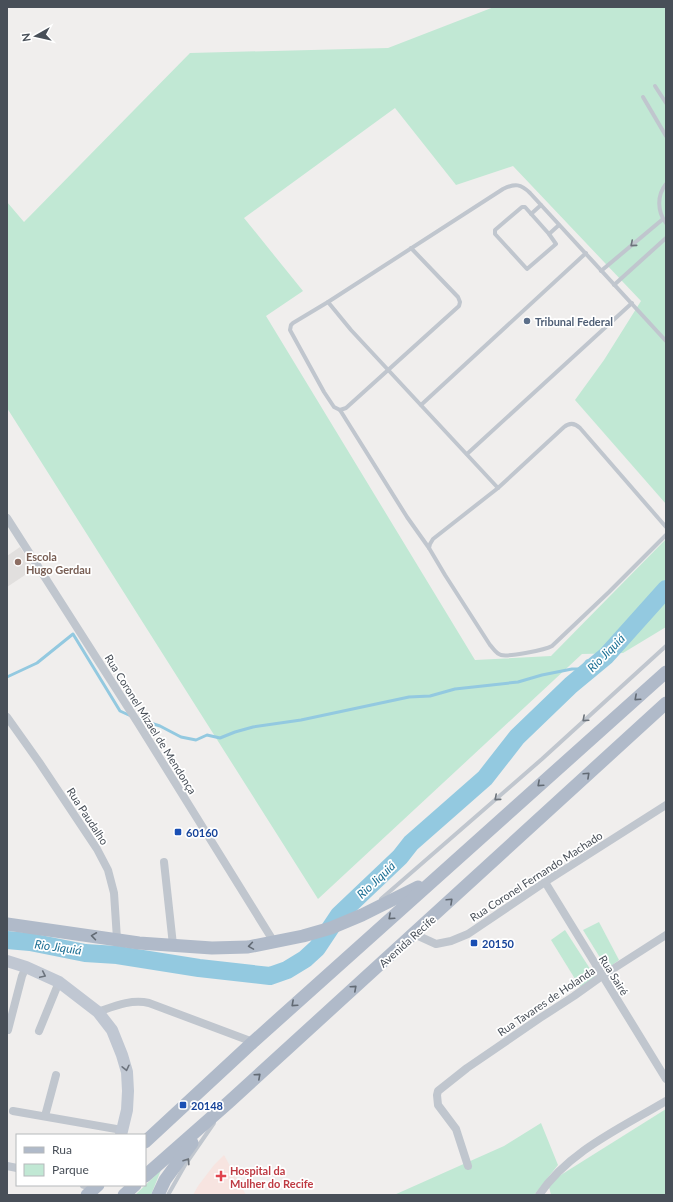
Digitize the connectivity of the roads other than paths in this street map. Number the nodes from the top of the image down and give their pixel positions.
1 (655, 86) dead end
2 (643, 97) dead end
3 (666, 103) edge
4 (666, 136) edge
5 (666, 184) edge
6 (541, 205) junction
7 (531, 214) junction
8 (664, 221) edge
9 (559, 224) junction
10 (549, 234) junction
11 (666, 238) edge
12 (412, 248) junction
13 (586, 253) junction
14 (602, 271) junction
15 (614, 285) junction
16 (328, 302) junction
17 (632, 303) junction
18 (666, 341) edge
19 (389, 370) junction
20 (421, 405) junction
21 (340, 410) junction
22 (467, 454) junction
23 (498, 488) junction
24 (7, 518) edge
25 (666, 527) edge
26 (666, 535) edge
27 (429, 548) junction
28 (666, 646) edge
29 (666, 672) edge
30 (666, 703) edge
31 (7, 717) edge
32 (666, 805) edge
33 (164, 862) dead end
34 (436, 878) junction
35 (545, 882) junction
36 (362, 915) junction
37 (7, 924) edge
38 (414, 934) junction
39 (666, 935) edge
40 (117, 939) junction
41 (274, 942) junction
42 (173, 945) junction
43 (7, 961) edge
44 (26, 967) junction
45 (602, 976) junction
46 (59, 982) junction
47 (98, 1012) junction
48 (8, 1030) edge
49 (39, 1030) dead end
50 (253, 1042) junction
51 (56, 1075) dead end
52 (666, 1079) edge
53 (666, 1101) edge
54 (229, 1102) junction
55 (13, 1111) dead end
56 (45, 1116) junction
57 (213, 1116) junction
58 (122, 1133) edge
59 (146, 1141) edge
60 (468, 1166) dead end
61 (146, 1175) edge
62 (134, 1186) edge
63 (541, 1194) edge
64 (124, 1195) edge
65 (158, 1195) edge
66 (168, 1195) edge

1 - 3 lane
2 - 4 lane
5 - 8 lane
6 - 7 lane
6 - 9 lane
6 - 12 lane
7 - 10 lane
7 - 10 lane
8 -> 14 lane
9 - 10 lane
9 - 13 lane
11 - 15 lane
12 - 16 lane
12 - 19 lane
13 - 14 lane
13 - 20 lane
14 - 15 lane
15 - 17 lane
16 - 19 lane
16 - 21 lane
17 - 18 lane
17 - 22 lane
19 - 20 lane
19 - 21 lane
20 - 22 lane
21 - 27 lane
22 - 23 lane
23 - 25 lane
23 - 27 lane
24 - 41 street, Rua Coronel Mizael de Mendonça
26 - 27 lane
28 -> 36 lane
29 -> 34 main road
38 -> 30 main road, Avenida Recife
31 - 40 street, Rua Paudalho
32 - 35 street, Rua Coronel Fernando Machado
33 - 42 street
34 - 36 main road
34 -> 50 main road
35 - 38 street, Rua Coronel Fernando Machado
35 - 45 street, Rua Sairé
36 - 41 main road
40 -> 37 main road
54 -> 38 main road, Avenida Recife
39 - 45 street, Rua Tavares de Holanda
40 - 42 main road
41 -> 42 main road
43 - 44 street
44 -> 46 street
44 - 48 street
45 - 52 street, Rua Sairé
45 - 60 street, Rua Tavares de Holanda
46 - 47 street
46 - 49 street
47 - 50 street
47 -> 58 street
50 - 59 main road
51 - 56 street
53 - 63 street
54 - 57 main road, Avenida Recife
66 -> 54 lane
55 - 56 street
56 - 58 street
57 - 61 main road, Avenida Recife
57 - 65 main road
62 - 64 main road

